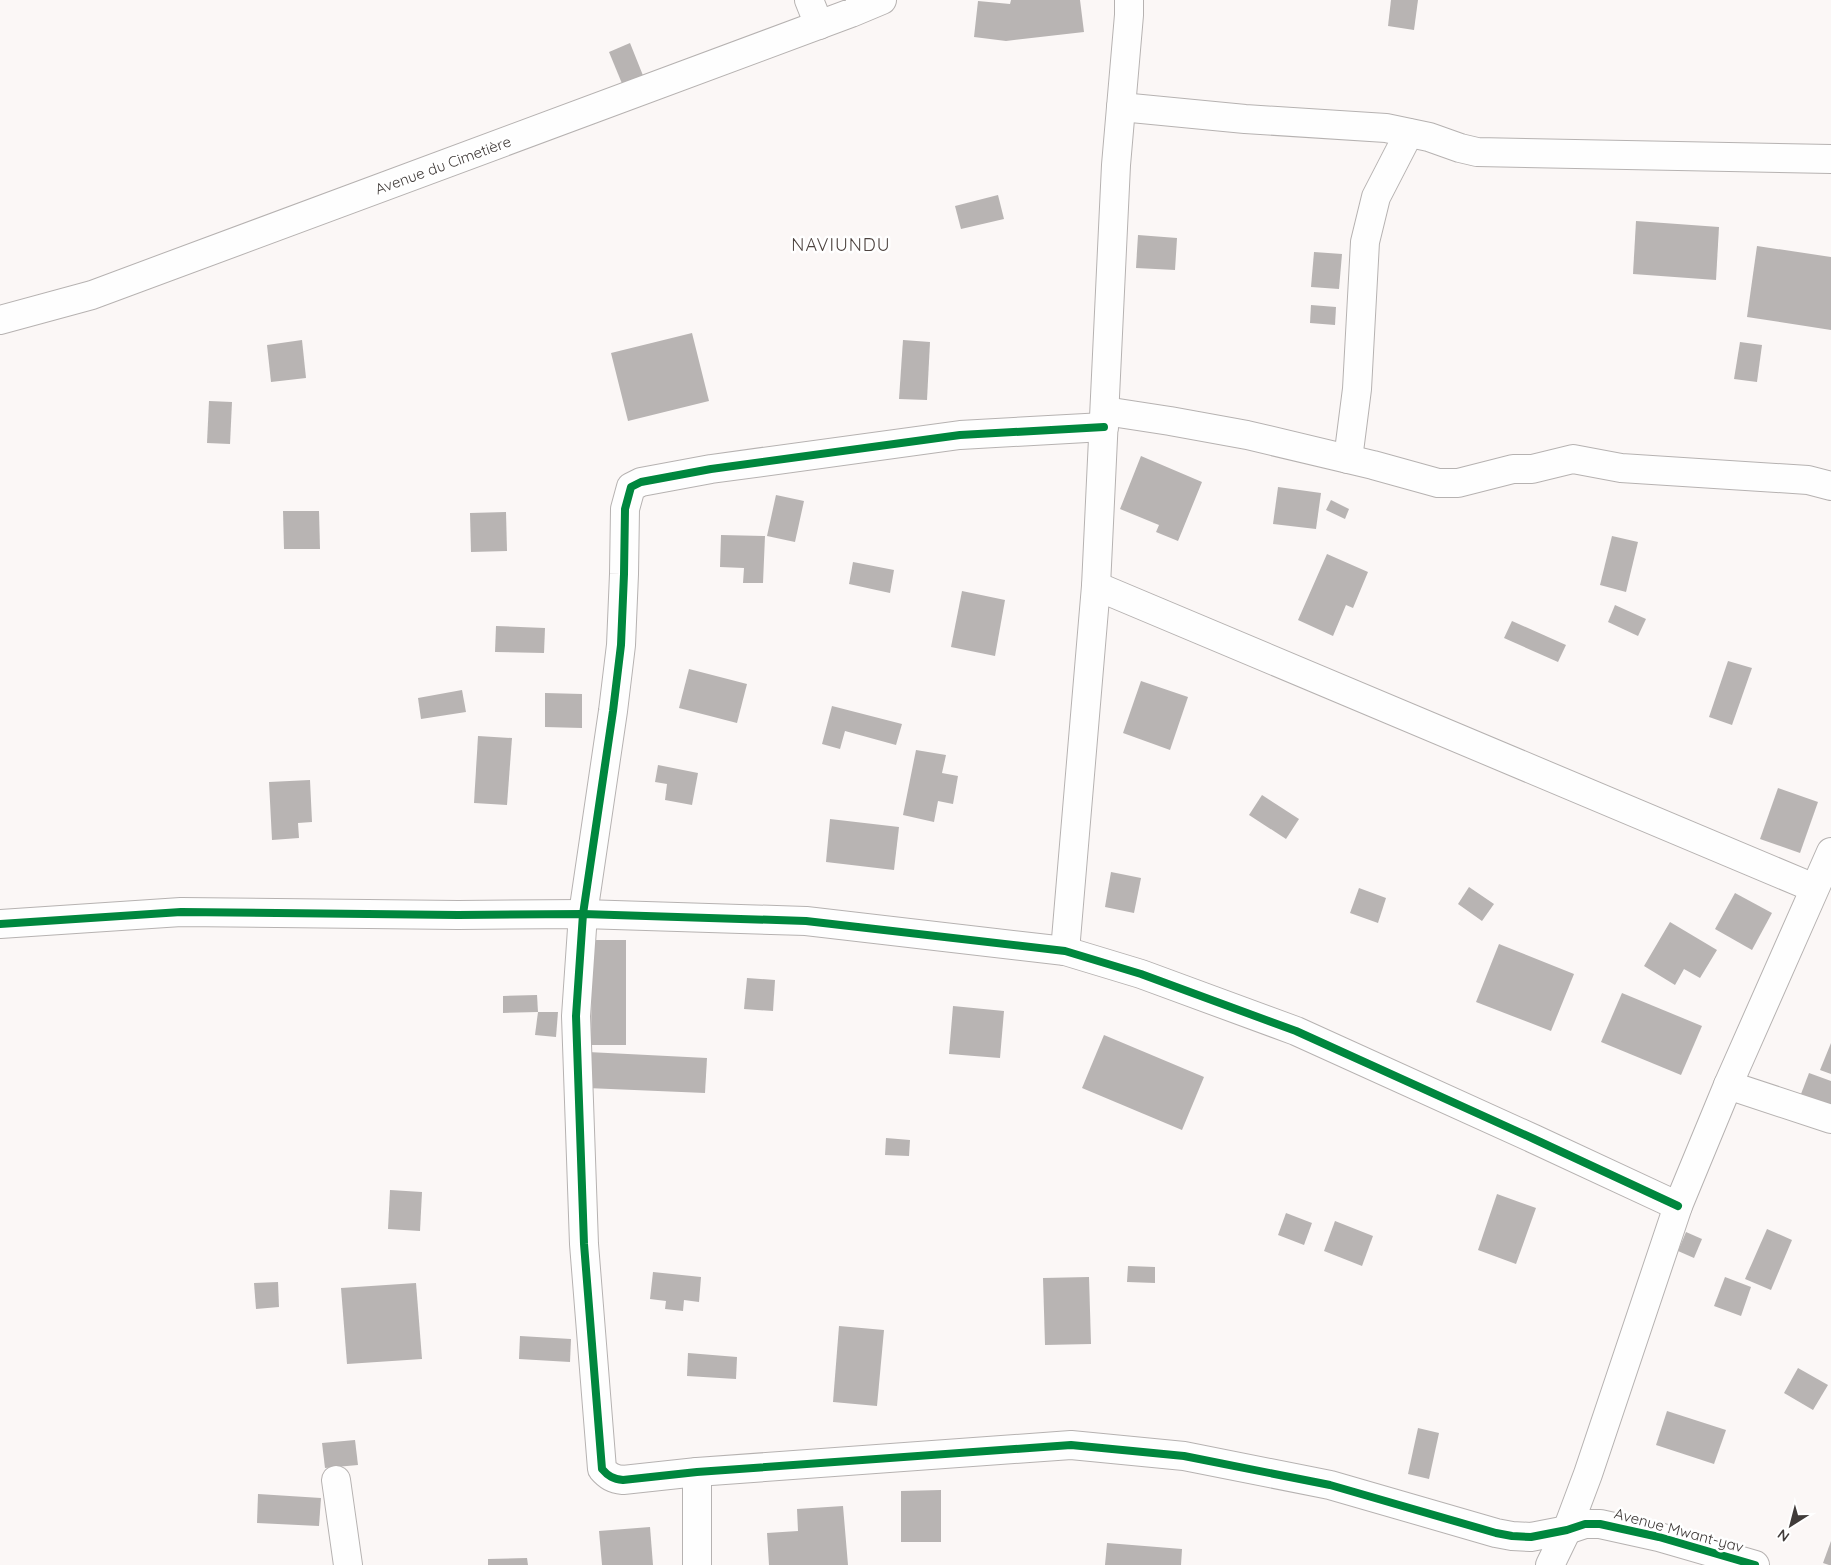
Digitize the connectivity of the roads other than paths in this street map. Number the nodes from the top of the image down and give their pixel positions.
1 (808, 0) edge
2 (882, 0) edge
3 (1129, 0) edge
4 (819, 25) junction
5 (1121, 107) junction
6 (1408, 133) junction
7 (1831, 159) edge
8 (0, 320) edge
9 (1104, 419) junction
10 (1348, 459) junction
11 (1831, 486) edge
12 (1096, 586) junction
13 (1831, 852) edge
14 (1814, 888) junction
15 (583, 914) junction
16 (0, 924) edge
17 (1065, 951) junction
18 (1728, 1085) junction
19 (1831, 1119) edge
20 (1678, 1206) junction
21 (697, 1472) junction
22 (336, 1480) dead end
23 (1567, 1530) junction
24 (348, 1565) edge
25 (697, 1565) edge
26 (1550, 1565) edge
27 (1755, 1565) edge

1 - 4 street
2 - 4 street, Avenue du Cimetière
3 - 5 street
4 - 8 street, Avenue du Cimetière
5 - 6 street
5 - 9 street
6 - 7 street
6 - 10 street
9 - 10 street
9 - 12 street
9 - 15 street, Avenue Mwant-yav
10 - 11 street
12 - 14 street
12 - 17 street
13 - 14 street
14 - 18 street
15 - 16 street
15 - 17 street
15 - 21 street, Avenue Mwant-yav
17 - 20 street
18 - 19 street
18 - 20 street
20 - 23 street
21 - 23 street, Avenue Mwant-yav
21 - 25 street
22 - 24 street
23 - 26 street
23 - 27 street, Avenue Mwant-yav

